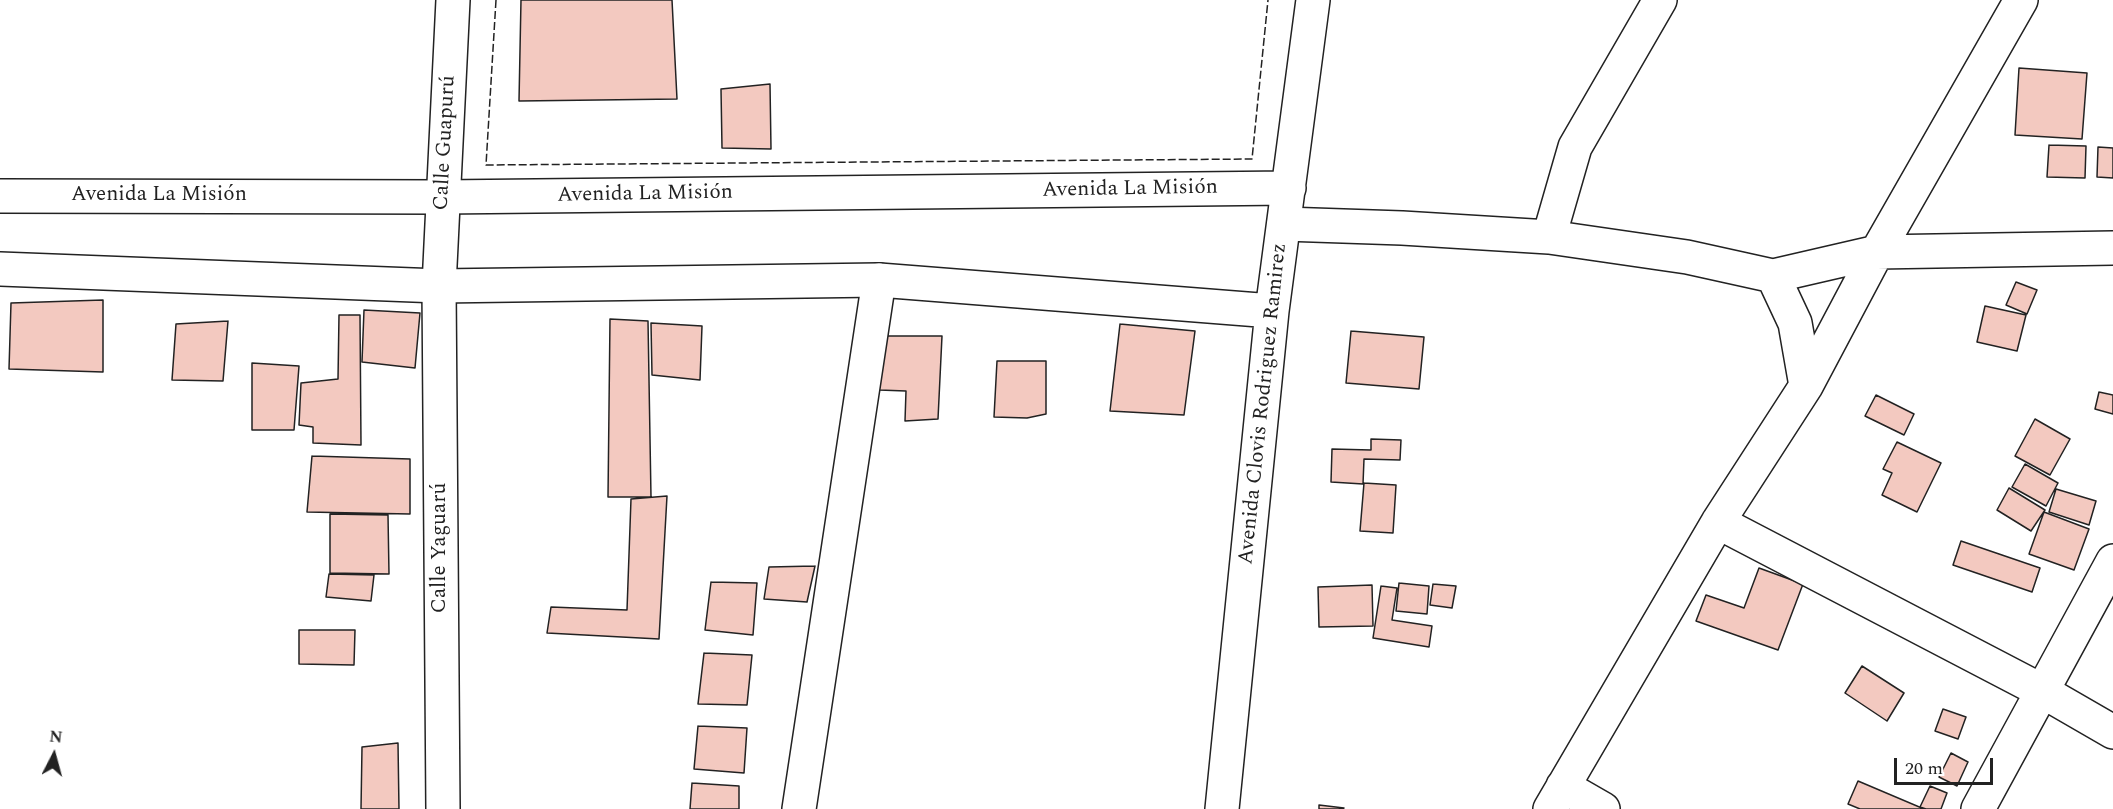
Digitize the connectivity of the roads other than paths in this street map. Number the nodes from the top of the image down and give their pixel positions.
1 (453, 0) edge
2 (1312, 0) edge
3 (1660, 0) edge
4 (2021, 0) edge
5 (1289, 188) junction
6 (0, 196) edge
7 (442, 197) junction
8 (1284, 224) junction
9 (1549, 237) junction
10 (2113, 248) edge
11 (1876, 252) junction
12 (0, 269) edge
13 (1773, 276) junction
14 (879, 280) junction
15 (439, 286) junction
16 (1272, 311) junction
17 (1806, 386) junction
18 (1718, 522) junction
19 (2113, 561) edge
20 (2042, 691) junction
21 (2113, 732) edge
22 (1556, 798) edge
23 (443, 809) edge
24 (799, 809) edge
25 (1222, 809) edge
26 (1603, 809) edge
27 (1978, 809) edge

1 - 7 street, Calle Guapurú
2 - 5 street, Avenida Clovis Rodriguez Ramirez
3 - 9 street
4 - 11 street
5 - 7 street, Avenida La Misión
5 - 8 street, Avenida Clovis Rodriguez Ramirez
6 - 7 street, Avenida La Misión
7 - 15 street, Calle Guapurú
8 - 9 street
8 - 16 street, Avenida Clovis Rodriguez Ramirez
9 - 13 street
10 - 11 street
11 - 13 street
11 - 17 street
12 - 15 street
13 - 17 street
14 - 15 street
14 - 16 street
14 - 24 street
15 - 23 street, Calle Yaguarú
16 - 25 street, Avenida Clovis Rodriguez Ramirez
17 - 18 street
18 - 20 street
18 - 22 street
19 - 20 street
20 - 21 street
20 - 27 street
22 - 26 street

